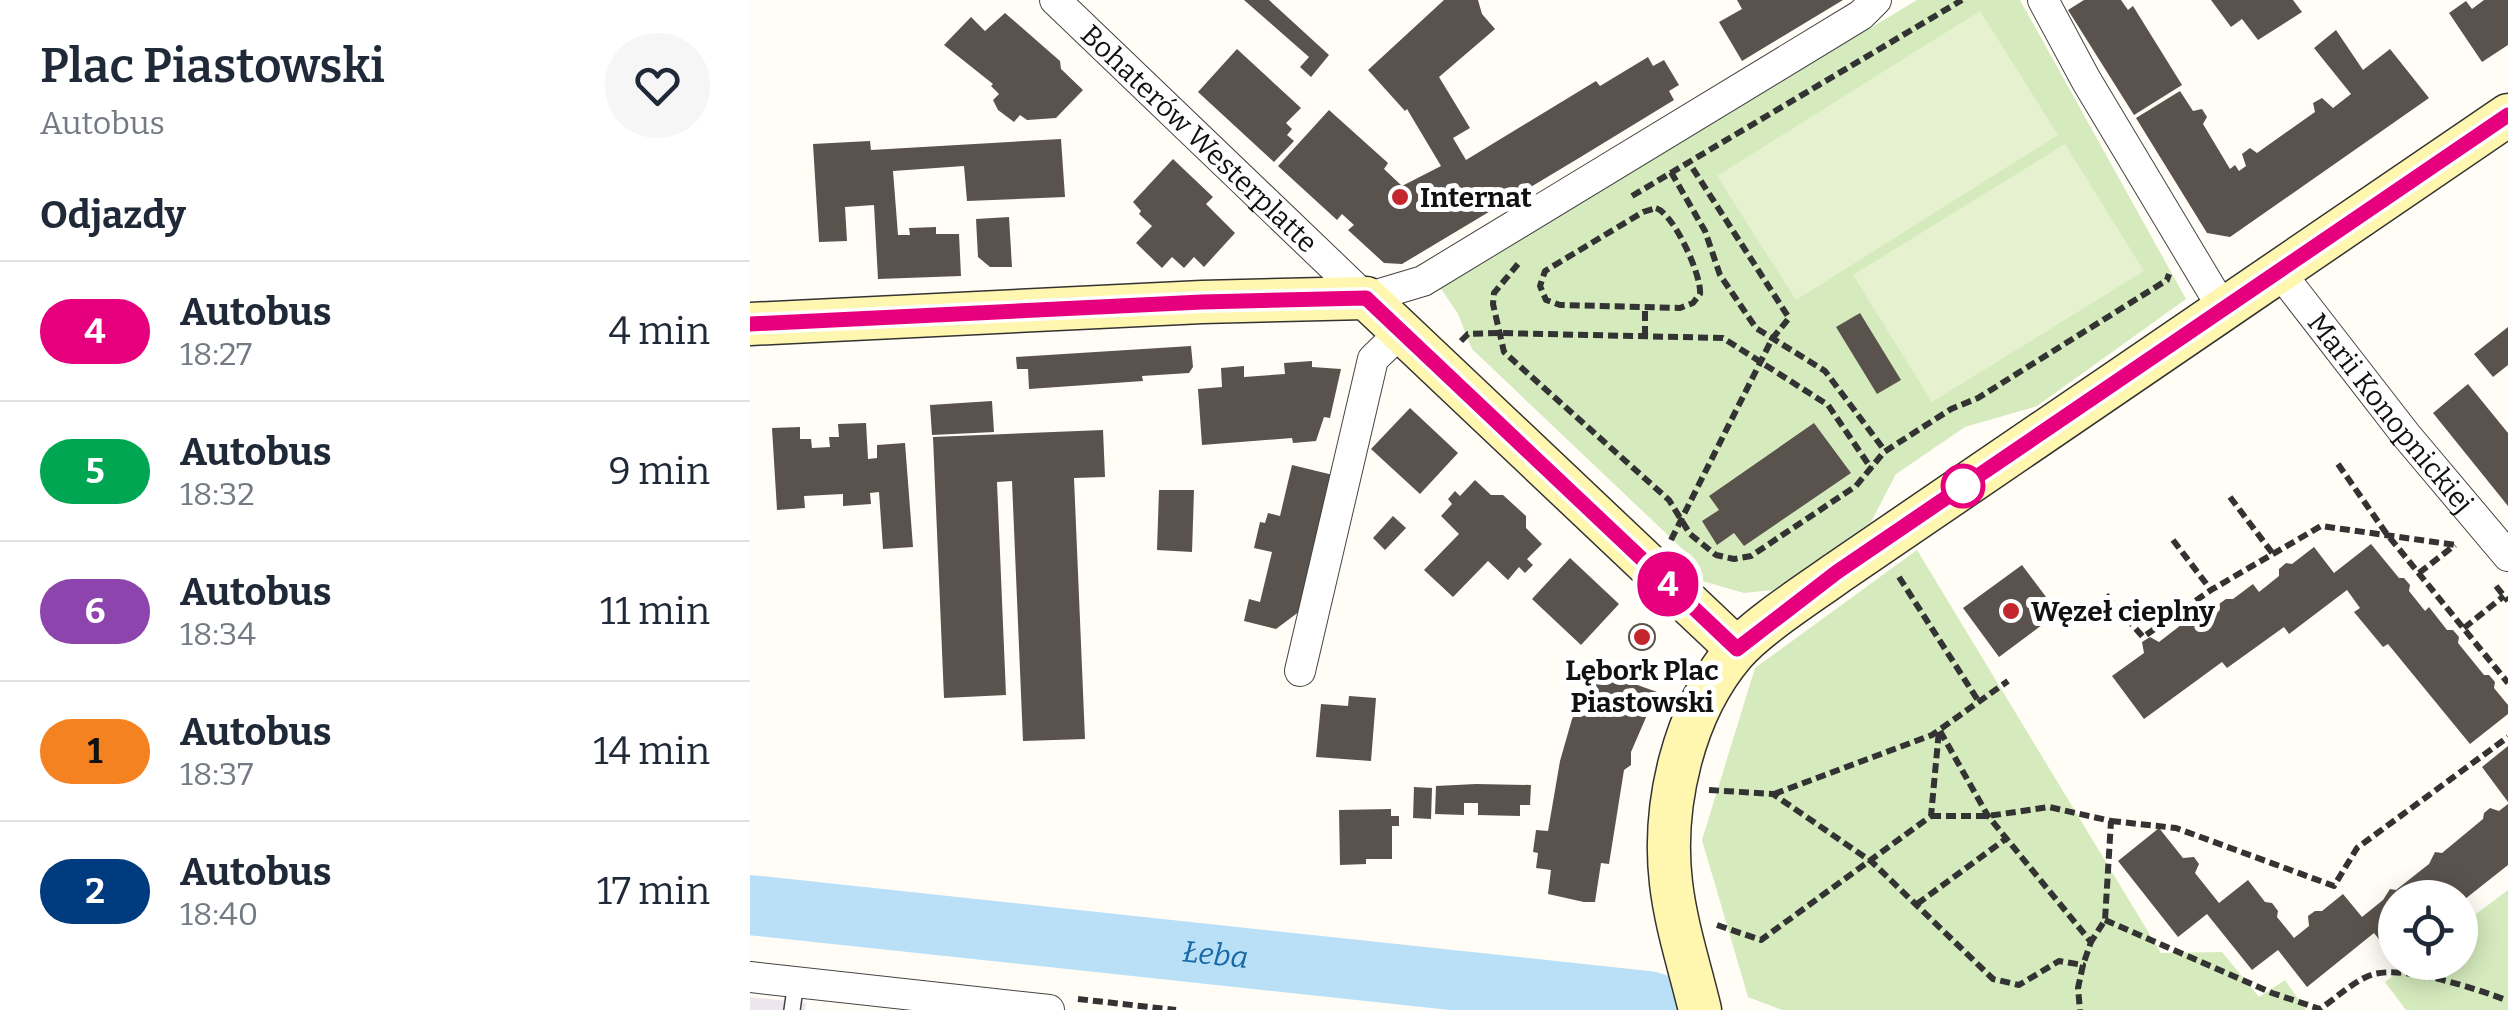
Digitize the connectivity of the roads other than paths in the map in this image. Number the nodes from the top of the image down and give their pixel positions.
1 (1876, 0) edge
2 (2043, 0) edge
3 (1070, 5) edge
4 (2508, 115) edge
5 (2278, 270) junction
6 (1366, 298) junction
7 (2222, 307) junction
8 (750, 324) edge
9 (1401, 332) junction
10 (2508, 556) edge
11 (1737, 649) junction
12 (1300, 671) dead end
13 (750, 977) edge
14 (794, 996) edge
15 (1049, 1010) edge
16 (1700, 1010) edge

1 - 6 street
2 - 7 street
3 - 6 street, Bohaterów Westerplatte
4 - 5 street
5 - 7 street
5 - 10 street, Marii Konopnickiej
6 - 8 street
6 - 9 street, Bohaterów Westerplatte
7 - 11 street
9 - 11 street, Bohaterów Westerplatte
9 - 12 street
11 - 16 street
13 - 14 street
14 - 15 street

